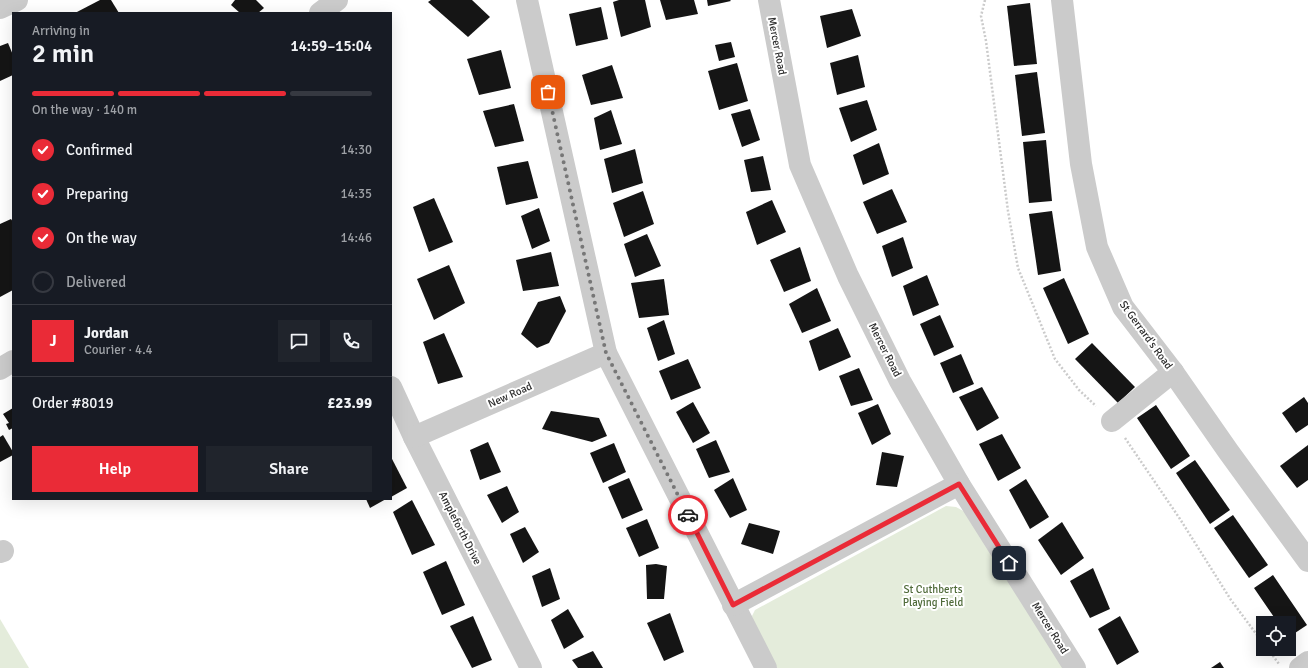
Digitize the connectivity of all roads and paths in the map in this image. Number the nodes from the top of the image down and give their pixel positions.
1 (17, 0) edge
2 (338, 0) edge
3 (527, 0) edge
4 (769, 0) edge
5 (985, 0) edge
6 (1062, 0) edge
7 (0, 8) edge
8 (321, 12) edge
9 (606, 353) junction
10 (12, 361) edge
11 (0, 369) edge
12 (1173, 372) junction
13 (392, 389) edge
14 (1112, 421) junction
15 (414, 437) junction
16 (959, 484) junction
17 (1308, 561) edge
18 (733, 605) junction
19 (1256, 634) edge
20 (1273, 656) edge
21 (1308, 662) edge
22 (531, 668) edge
23 (766, 668) edge
24 (1075, 668) edge
25 (1282, 668) edge
26 (1300, 668) edge

1 - 7 street
2 - 8 street
3 - 9 street
4 - 16 street, Mercer Road
5 - 14 path
6 - 12 street, St Gerrard's Road
9 - 15 street, New Road
9 - 18 street
10 - 11 street
12 - 14 street
12 - 17 street, St Gerrard's Road
13 - 15 street, Ampleforth Drive
14 - 19 path
15 - 22 street, Ampleforth Drive
16 - 18 street
16 - 24 street, Mercer Road
18 - 23 street
20 - 25 path
21 - 26 street

